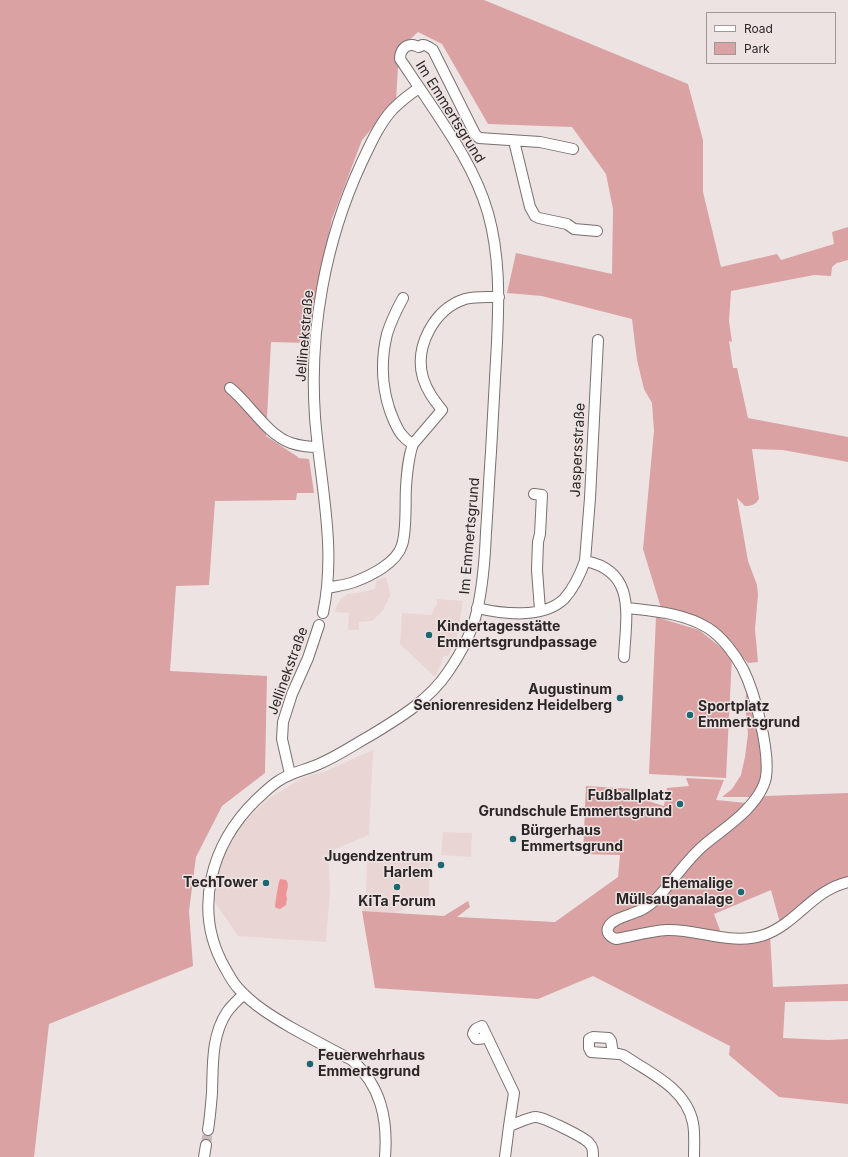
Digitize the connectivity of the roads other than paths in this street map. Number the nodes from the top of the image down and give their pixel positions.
1 (419, 88) junction
2 (514, 141) junction
3 (573, 149) dead end
4 (597, 231) dead end
5 (499, 292) junction
6 (403, 298) dead end
7 (598, 340) dead end
8 (230, 388) dead end
9 (413, 444) junction
10 (318, 447) junction
11 (534, 494) dead end
12 (585, 561) junction
13 (327, 588) junction
14 (477, 608) junction
15 (627, 608) junction
16 (540, 610) junction
17 (323, 613) dead end
18 (319, 625) dead end
19 (624, 657) dead end
20 (290, 774) junction
21 (848, 882) edge
22 (244, 994) junction
23 (486, 1035) dead end
24 (613, 1053) dead end
25 (510, 1126) junction
26 (208, 1130) tunnel mouth
27 (206, 1145) tunnel mouth
28 (204, 1157) edge
29 (385, 1157) edge
30 (505, 1157) edge
31 (593, 1157) edge
32 (694, 1157) edge

1 - 2 street, Im Emmertsgrund
1 - 5 street, Im Emmertsgrund
1 - 10 street, Jellinekstraße
2 - 3 street, Im Emmertsgrund
2 - 4 street
5 - 9 street
5 - 14 street, Im Emmertsgrund
6 - 9 street
7 - 12 street, Jaspersstraße
8 - 10 street
9 - 13 street
10 - 13 street, Jellinekstraße
11 - 16 street
12 - 15 street
12 - 16 street, Jaspersstraße
13 - 17 street, Jellinekstraße
14 - 16 street, Jaspersstraße
14 - 20 street, Im Emmertsgrund
15 - 19 street
15 - 21 street
18 - 20 street, Jellinekstraße
20 - 22 street, Im Emmertsgrund
22 - 26 street
22 - 29 street, Im Emmertsgrund
23 - 25 street
24 - 32 street
25 - 30 street
25 - 31 street
27 - 28 street

